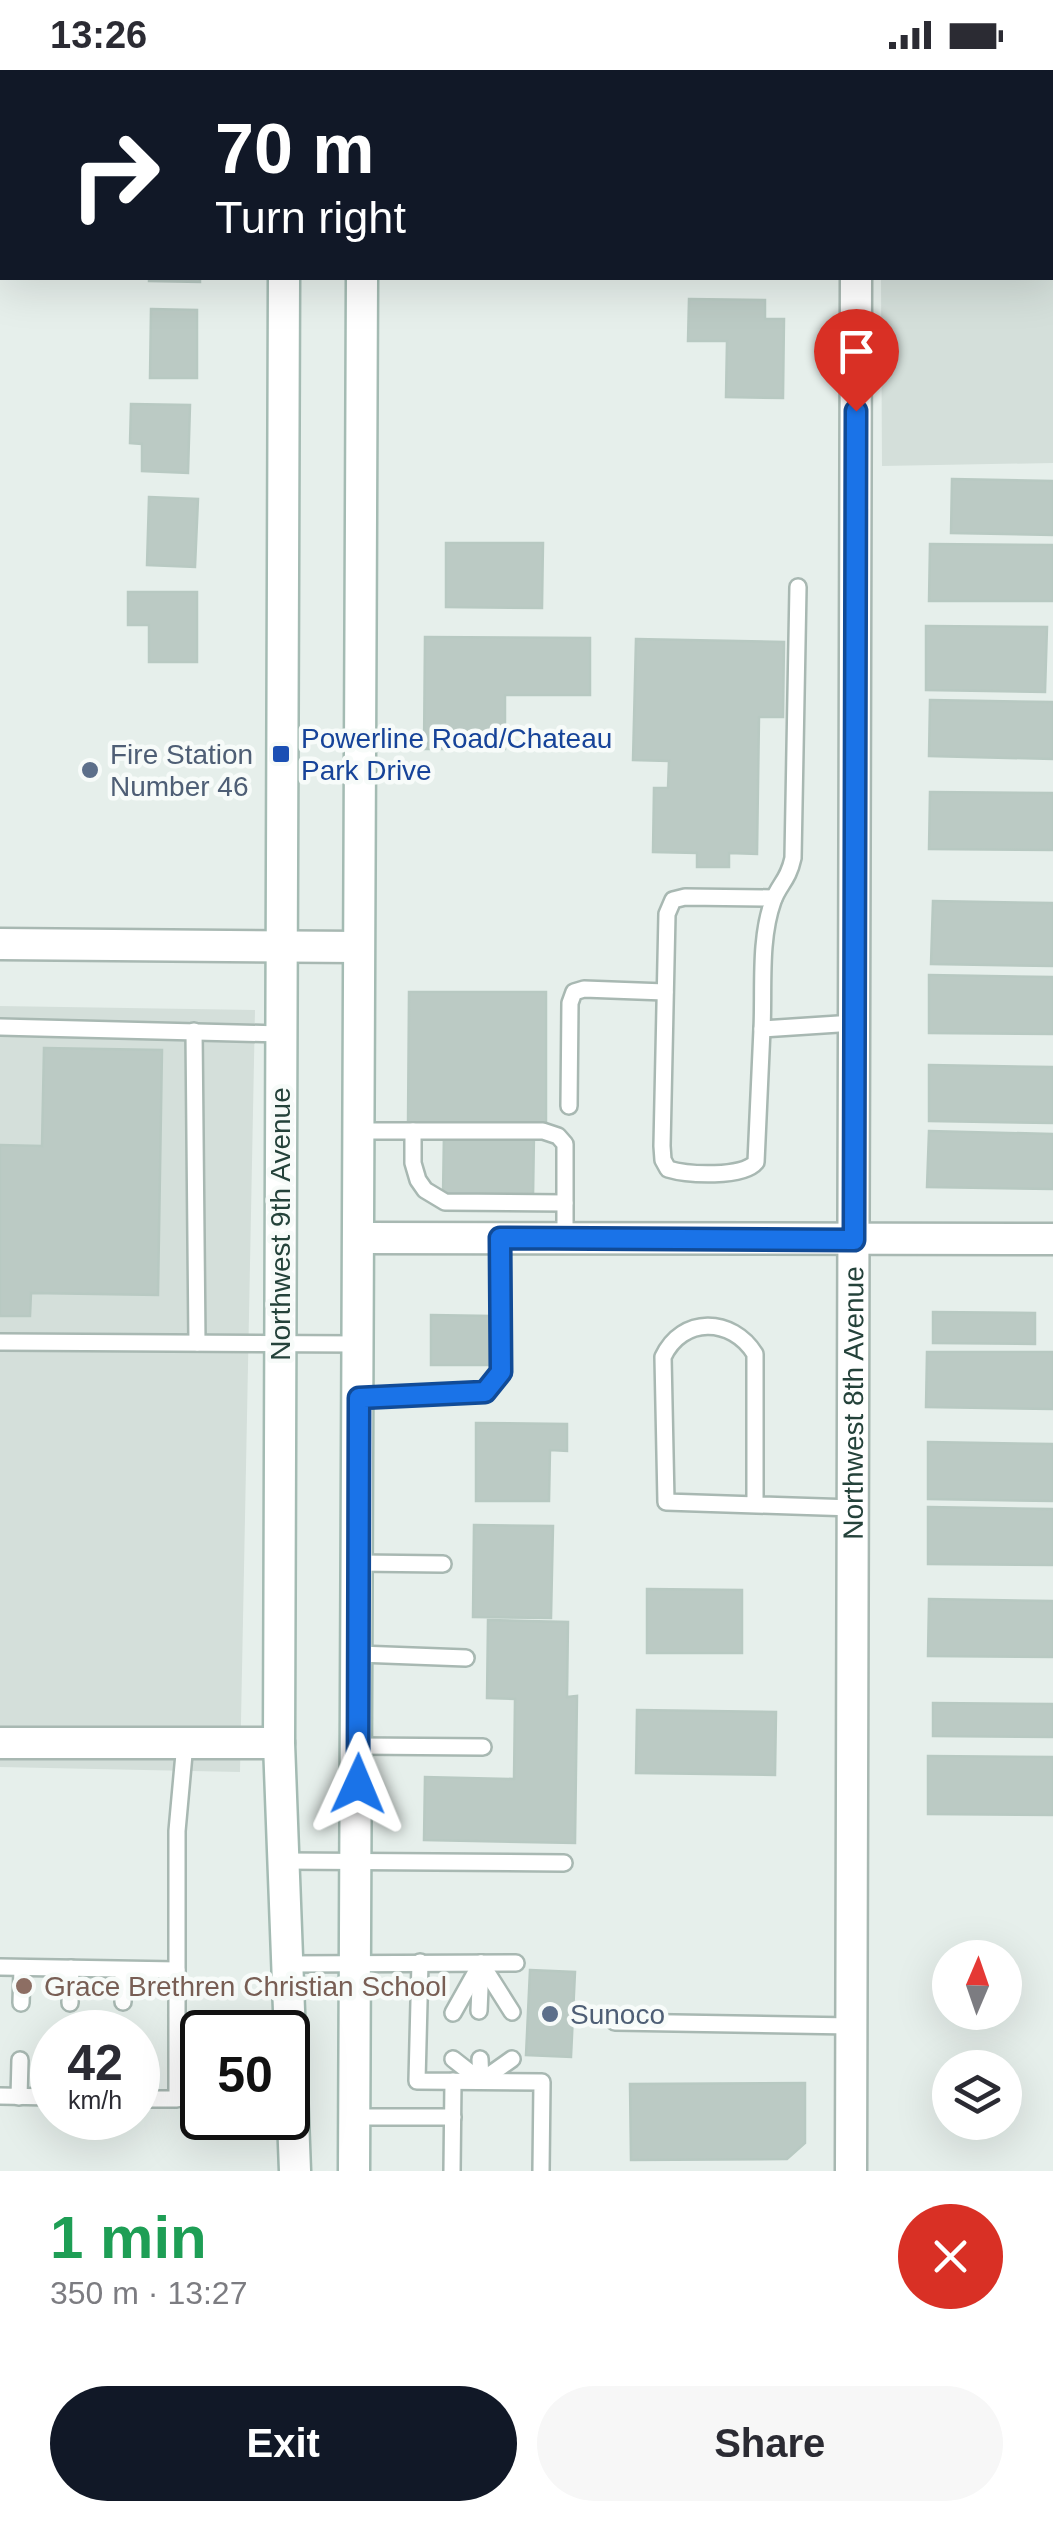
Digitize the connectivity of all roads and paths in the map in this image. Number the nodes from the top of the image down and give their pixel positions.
1 (284, 280) edge
2 (362, 280) edge
3 (856, 280) edge
4 (798, 588) dead end
5 (774, 898) junction
6 (0, 944) edge
7 (280, 947) junction
8 (358, 947) junction
9 (666, 992) junction
10 (854, 1024) junction
11 (0, 1026) edge
12 (762, 1029) junction
13 (194, 1031) junction
14 (280, 1034) junction
15 (569, 1106) dead end
16 (360, 1131) junction
17 (413, 1131) junction
18 (454, 1203) junction
19 (565, 1203) junction
20 (360, 1238) junction
21 (454, 1238) junction
22 (500, 1238) junction
23 (565, 1238) junction
24 (854, 1240) junction
25 (1053, 1240) edge
26 (0, 1342) edge
27 (197, 1343) junction
28 (280, 1343) junction
29 (360, 1344) junction
30 (359, 1398) junction
31 (754, 1505) junction
32 (853, 1508) junction
33 (359, 1563) junction
34 (442, 1564) dead end
35 (359, 1654) junction
36 (466, 1658) dead end
37 (0, 1743) edge
38 (185, 1743) junction
39 (279, 1743) junction
40 (358, 1746) junction
41 (482, 1747) dead end
42 (357, 1859) junction
43 (284, 1860) junction
44 (564, 1863) dead end
45 (356, 1962) junction
46 (420, 1962) junction
47 (481, 1963) junction
48 (516, 1963) dead end
49 (288, 1964) junction
50 (0, 1967) edge
51 (22, 1968) junction
52 (71, 1968) junction
53 (123, 1970) junction
54 (177, 1970) junction
55 (70, 2002) dead end
56 (122, 2002) dead end
57 (21, 2003) dead end
58 (480, 2011) dead end
59 (453, 2012) dead end
60 (512, 2012) dead end
61 (615, 2022) dead end
62 (852, 2026) junction
63 (452, 2059) dead end
64 (480, 2059) dead end
65 (512, 2059) dead end
66 (20, 2060) dead end
67 (454, 2081) junction
68 (481, 2081) junction
69 (0, 2096) edge
70 (20, 2096) junction
71 (30, 2096) edge
72 (160, 2099) edge
73 (355, 2117) junction
74 (453, 2117) junction
75 (295, 2171) edge
76 (354, 2171) edge
77 (452, 2171) edge
78 (541, 2171) edge
79 (851, 2171) edge

1 - 7 main road, Northwest 9th Avenue
2 - 8 main road
3 - 10 main road, Northwest 8th Avenue
4 - 5 lane
5 - 9 lane
5 - 12 lane
6 - 7 main road
7 - 8 main road
7 - 14 main road, Northwest 9th Avenue
8 - 16 main road
9 - 12 lane
9 - 15 lane
10 - 12 lane
10 - 24 main road, Northwest 8th Avenue
11 - 13 lane
13 - 14 lane
13 - 27 lane
14 - 28 main road, Northwest 9th Avenue
16 - 17 lane
16 - 20 main road
17 - 18 lane
17 - 19 lane
18 - 19 lane
18 - 21 lane
19 - 23 lane
20 - 21 main road
20 - 29 main road
21 - 22 main road
22 - 23 main road
22 - 30 lane
23 - 24 main road
24 - 25 main road
24 - 32 main road, Northwest 8th Avenue
26 - 27 lane
27 - 28 lane
28 - 29 lane
28 - 39 main road, Northwest 9th Avenue
29 - 30 main road
30 - 33 main road
31 - 31 lane
31 - 32 lane
32 - 62 main road, Northwest 8th Avenue
33 - 34 lane
33 - 35 main road
35 - 36 lane
35 - 40 main road
37 - 38 main road
38 - 39 main road
38 - 54 lane
39 - 43 main road, Northwest 9th Avenue
40 - 41 lane
40 - 42 main road
42 - 43 lane
42 - 44 lane
42 - 45 main road
43 - 49 main road, Northwest 9th Avenue
45 - 46 lane
45 - 49 lane
45 - 73 main road
46 - 47 lane
46 - 67 lane
47 - 48 lane
47 - 58 lane
47 - 59 lane
47 - 60 lane
49 - 75 main road, Northwest 9th Avenue
50 - 51 lane
51 - 52 lane
51 - 57 lane
52 - 53 lane
52 - 55 lane
53 - 54 lane
53 - 56 lane
54 - 72 lane
61 - 62 lane
62 - 79 main road, Northwest 8th Avenue
63 - 68 lane
64 - 68 lane
65 - 68 lane
66 - 70 lane
67 - 68 lane
67 - 74 lane
68 - 78 lane
69 - 70 lane
70 - 71 lane
73 - 74 lane
73 - 76 main road
74 - 77 lane

